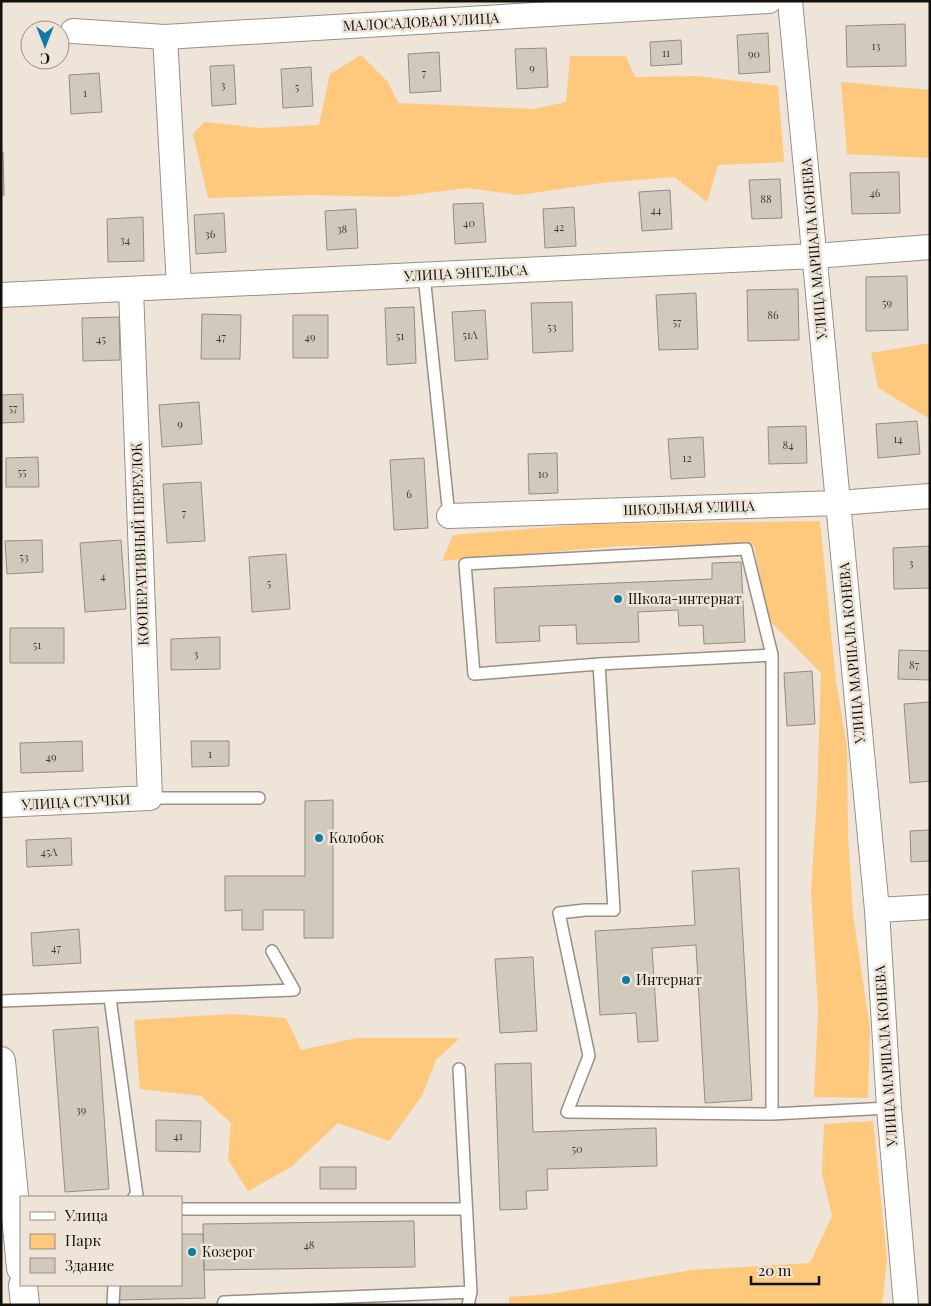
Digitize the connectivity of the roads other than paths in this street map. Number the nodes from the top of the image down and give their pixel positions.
1 (769, 1) edge
2 (790, 1) edge
3 (72, 31) dead end
4 (165, 37) junction
5 (930, 247) edge
6 (815, 256) junction
7 (424, 275) junction
8 (179, 286) junction
9 (130, 289) junction
10 (1, 295) edge
11 (930, 496) edge
12 (838, 503) junction
13 (449, 516) joint
14 (772, 655) junction
15 (599, 664) junction
16 (150, 798) junction
17 (259, 798) dead end
18 (1, 805) edge
19 (930, 907) edge
20 (877, 910) junction
21 (272, 951) dead end
22 (110, 998) junction
23 (1, 1002) edge
24 (1, 1061) edge
25 (459, 1069) dead end
26 (889, 1108) junction
27 (772, 1114) junction
28 (137, 1196) edge
29 (182, 1209) edge
30 (466, 1209) junction
31 (20, 1258) edge
32 (23, 1286) edge
33 (114, 1286) edge
34 (471, 1292) junction
35 (25, 1305) edge
36 (113, 1305) edge
37 (223, 1305) edge
38 (468, 1305) edge
39 (906, 1305) edge

1 - 4 street, МАЛОСАДОВАЯ УЛИЦА
2 - 6 street, УЛИЦА МАРШАЛА КОНЕВА
3 - 4 street, МАЛОСАДОВАЯ УЛИЦА
4 - 8 street
5 - 6 street, УЛИЦА ЭНГЕЛЬСА
6 - 7 street, УЛИЦА ЭНГЕЛЬСА
6 - 12 street, УЛИЦА МАРШАЛА КОНЕВА
7 - 8 street, УЛИЦА ЭНГЕЛЬСА
7 - 13 lane
8 - 9 street, УЛИЦА ЭНГЕЛЬСА
9 - 10 street, УЛИЦА ЭНГЕЛЬСА
9 - 16 street, КООПЕРАТИВНЫЙ ПЕРЕУЛОК
11 - 12 street, ШКОЛЬНАЯ УЛИЦА
12 - 13 street, ШКОЛЬНАЯ УЛИЦА
12 - 20 street, УЛИЦА МАРШАЛА КОНЕВА
14 - 15 lane
14 - 15 lane
14 - 27 lane
15 - 27 lane
16 - 17 lane
16 - 18 street, УЛИЦА СТУЧКИ
19 - 20 street
20 - 26 street, УЛИЦА МАРШАЛА КОНЕВА
21 - 22 lane
22 - 23 lane
22 - 28 lane
24 - 31 street
25 - 30 lane
26 - 27 lane
26 - 39 street, УЛИЦА МАРШАЛА КОНЕВА
29 - 30 lane
30 - 34 lane
32 - 35 street
33 - 36 lane
34 - 37 lane
34 - 38 lane

